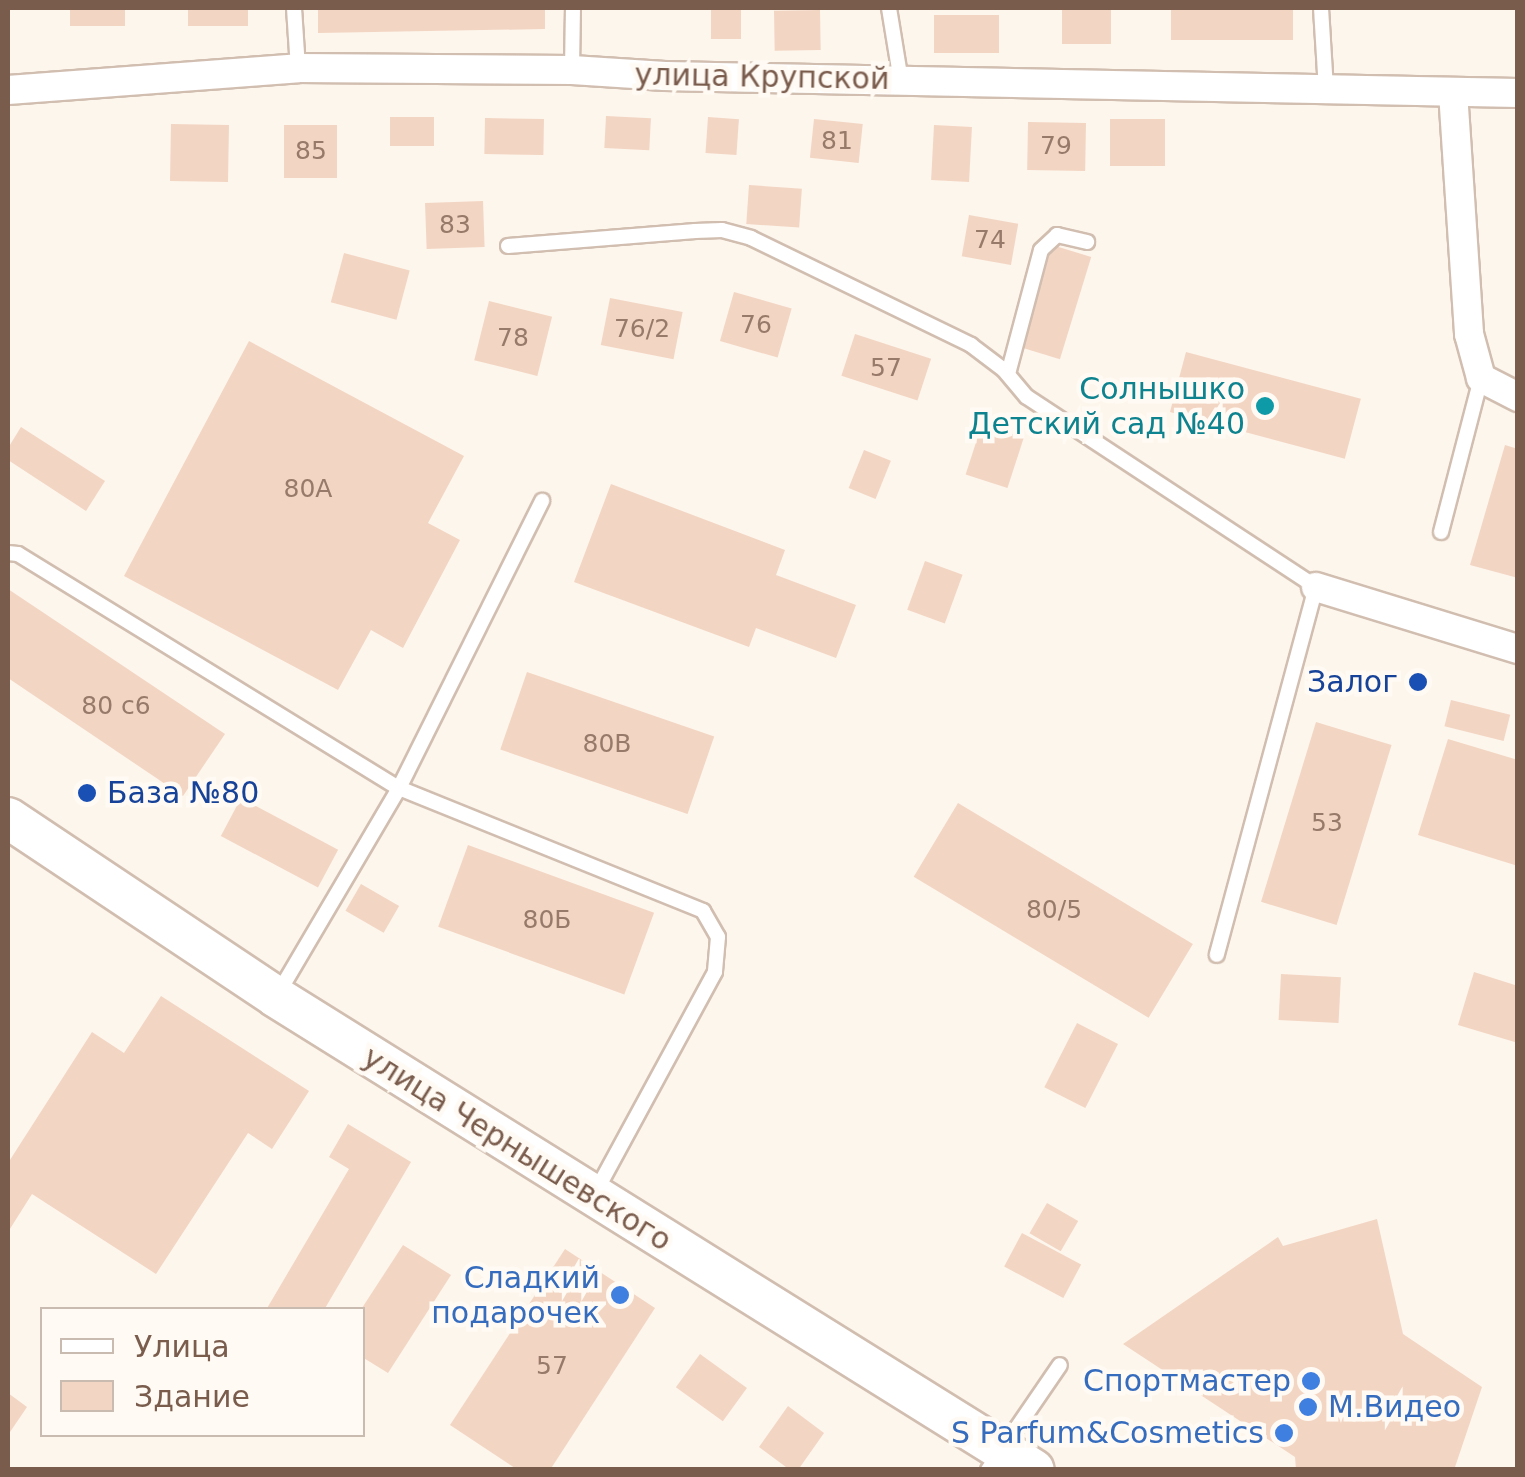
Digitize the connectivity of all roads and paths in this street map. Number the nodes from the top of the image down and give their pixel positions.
1 (294, 8) edge
2 (573, 8) edge
3 (890, 8) edge
4 (1321, 8) edge
5 (298, 68) junction
6 (572, 70) junction
7 (901, 80) junction
8 (1326, 88) junction
9 (8, 90) edge
10 (1453, 92) junction
11 (1518, 94) edge
12 (1087, 242) dead end
13 (508, 246) dead end
14 (1008, 374) junction
15 (1481, 378) junction
16 (1518, 397) edge
17 (542, 501) dead end
18 (1441, 532) dead end
19 (8, 553) edge
20 (1316, 588) junction
21 (1518, 649) edge
22 (398, 788) junction
23 (8, 818) edge
24 (1217, 955) dead end
25 (276, 997) junction
26 (592, 1198) junction
27 (1060, 1365) dead end
28 (1008, 1462) edge

1 - 5 lane
2 - 6 lane
3 - 7 lane
4 - 8 lane
5 - 6 street, улица Крупской
5 - 9 street, улица Крупской
6 - 7 street, улица Крупской
7 - 8 street, улица Крупской
8 - 10 street, улица Крупской
10 - 11 street, улица Крупской
10 - 15 street
12 - 14 lane
13 - 14 lane
14 - 20 lane
15 - 16 street
15 - 18 lane
17 - 22 lane
19 - 22 lane
20 - 21 street
20 - 24 lane
22 - 25 lane
22 - 26 lane
23 - 25 main road, улица Чернышевского
25 - 26 main road, улица Чернышевского
26 - 28 main road, улица Чернышевского
27 - 28 lane

